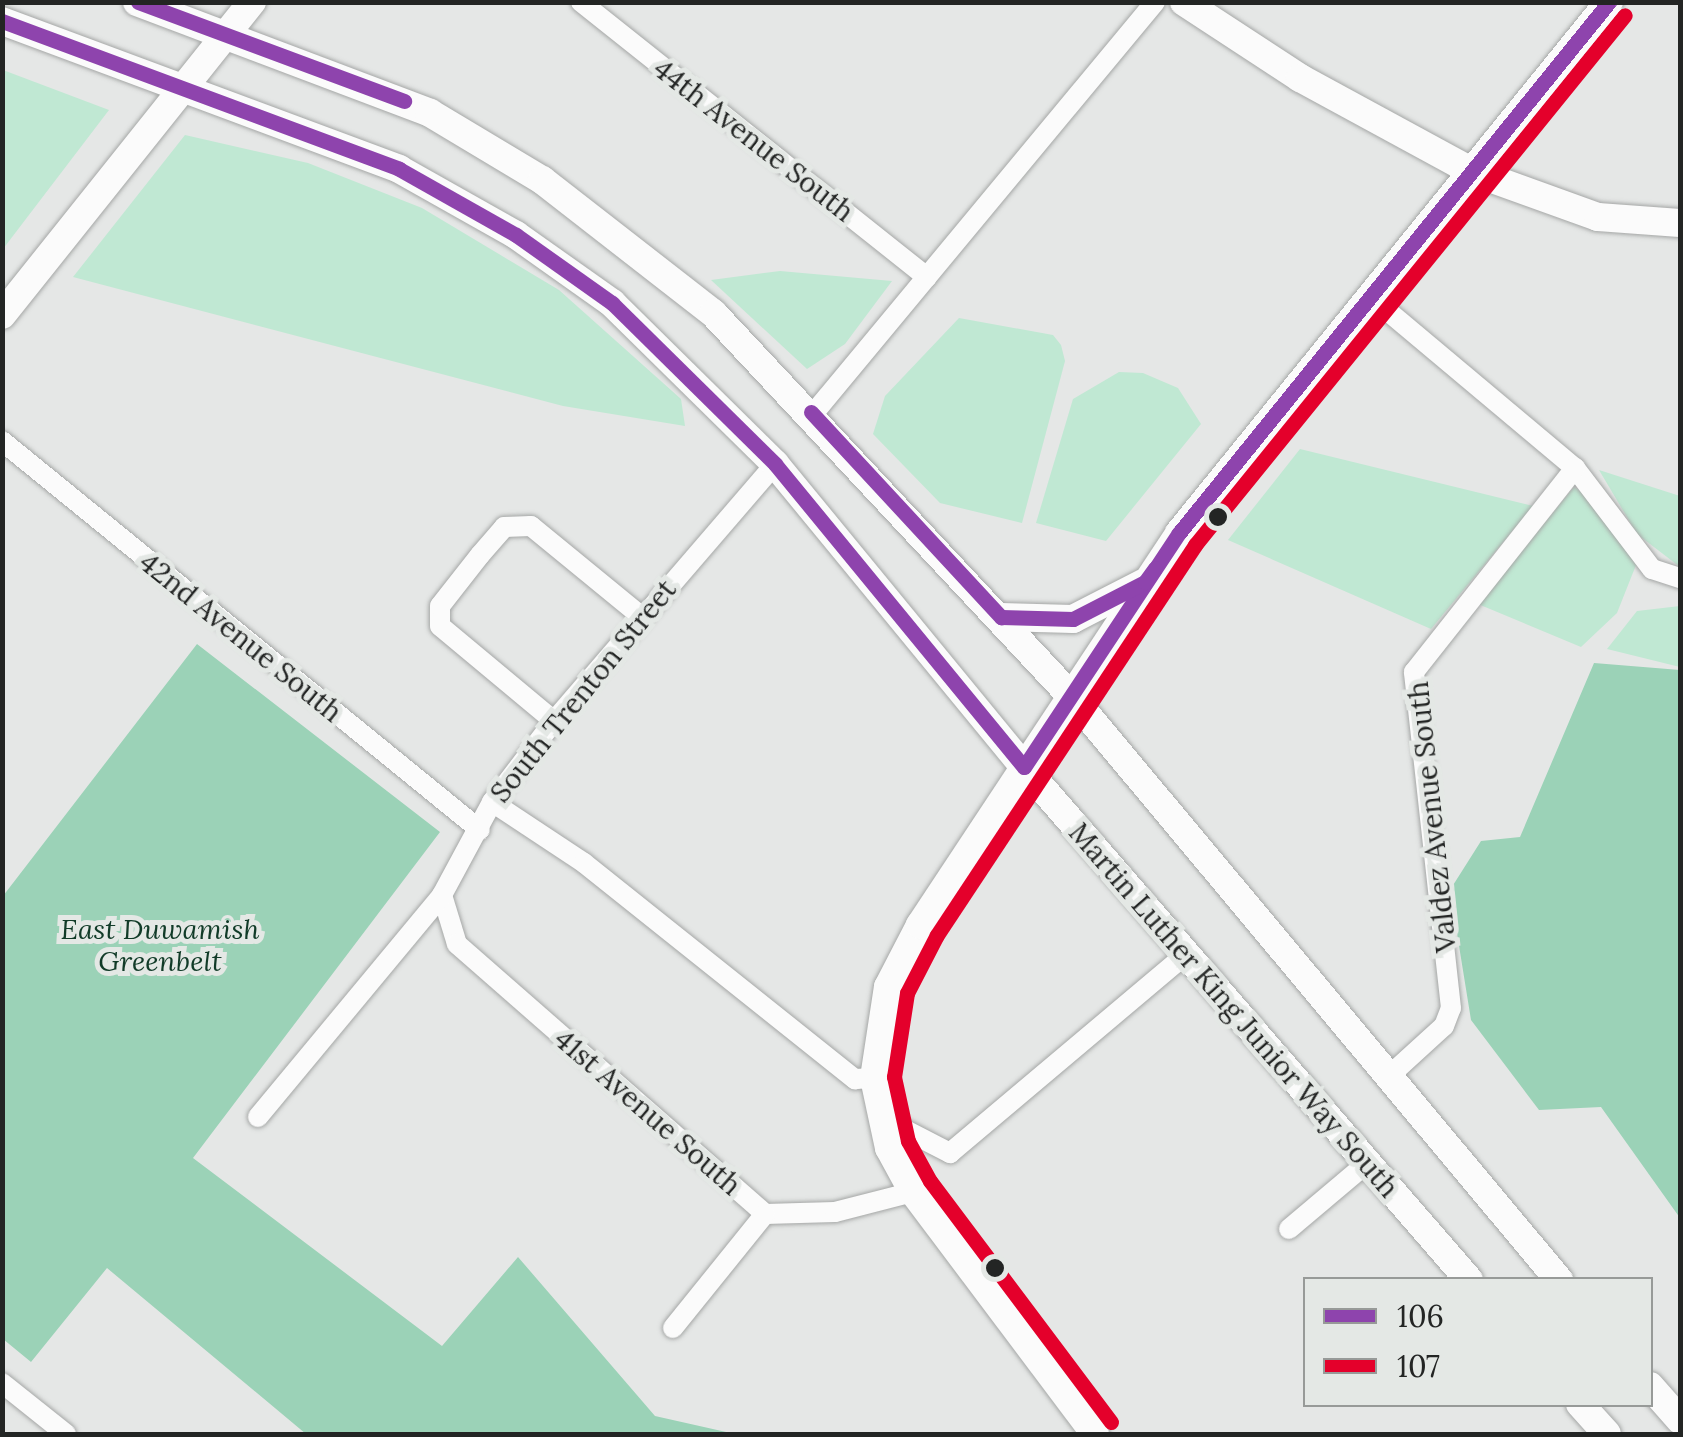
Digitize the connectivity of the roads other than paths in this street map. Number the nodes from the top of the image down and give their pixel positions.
1 (137, 2) edge
2 (252, 2) edge
3 (580, 2) edge
4 (1155, 2) edge
5 (1184, 2) edge
6 (1609, 2) edge
7 (2, 21) edge
8 (227, 33) junction
9 (182, 90) junction
10 (1473, 172) junction
11 (1680, 223) edge
12 (927, 277) junction
13 (1371, 296) junction
14 (2, 316) edge
15 (813, 414) junction
16 (2, 441) edge
17 (776, 464) junction
18 (1575, 468) junction
19 (1673, 578) edge
20 (1144, 582) junction
21 (641, 616) junction
22 (1002, 617) junction
23 (1072, 697) junction
24 (554, 721) junction
25 (1024, 767) junction
26 (492, 802) junction
27 (480, 830) junction
28 (442, 894) junction
29 (1186, 954) junction
30 (1389, 1076) junction
31 (877, 1097) junction
32 (258, 1117) dead end
33 (1366, 1164) junction
34 (913, 1192) junction
35 (765, 1214) junction
36 (1289, 1230) dead end
37 (1466, 1277) edge
38 (1556, 1277) edge
39 (673, 1328) dead end
40 (9, 1389) edge
41 (1653, 1389) edge
42 (1583, 1407) edge
43 (2, 1412) edge
44 (1680, 1420) edge
45 (66, 1434) edge
46 (1095, 1434) edge
47 (1607, 1434) edge

1 - 8 main road
2 - 8 main road
3 - 12 street, 44th Avenue South
4 - 12 street
5 - 10 main road
6 - 10 main road
7 - 9 main road, Martin Luther King Junior Way South
8 - 9 main road
8 - 15 main road
9 - 14 main road
9 - 17 main road, Martin Luther King Junior Way South
10 - 11 main road
10 - 13 main road
12 - 15 street
13 - 18 street
13 - 20 main road
15 - 22 main road
16 - 27 street, 42nd Avenue South
17 - 21 street, South Trenton Street
17 - 25 main road, Martin Luther King Junior Way South
18 - 19 street
18 - 30 street, Valdez Avenue South
20 - 22 main road
20 - 23 main road
21 - 24 street, South Trenton Street
21 - 24 street
22 - 23 main road
23 - 25 main road
23 - 30 main road
24 - 26 street, South Trenton Street
25 - 29 main road, Martin Luther King Junior Way South
25 - 31 main road
26 - 27 street, South Trenton Street
26 - 31 street
27 - 28 street, South Trenton Street
28 - 32 street, South Trenton Street
28 - 35 street, 41st Avenue South
29 - 31 street
29 - 33 main road, Martin Luther King Junior Way South
30 - 38 main road
31 - 34 main road
33 - 36 street
33 - 37 main road, Martin Luther King Junior Way South
34 - 35 street, 41st Avenue South
34 - 46 main road
35 - 39 street
40 - 43 street
40 - 45 street
41 - 44 main road
42 - 47 main road

